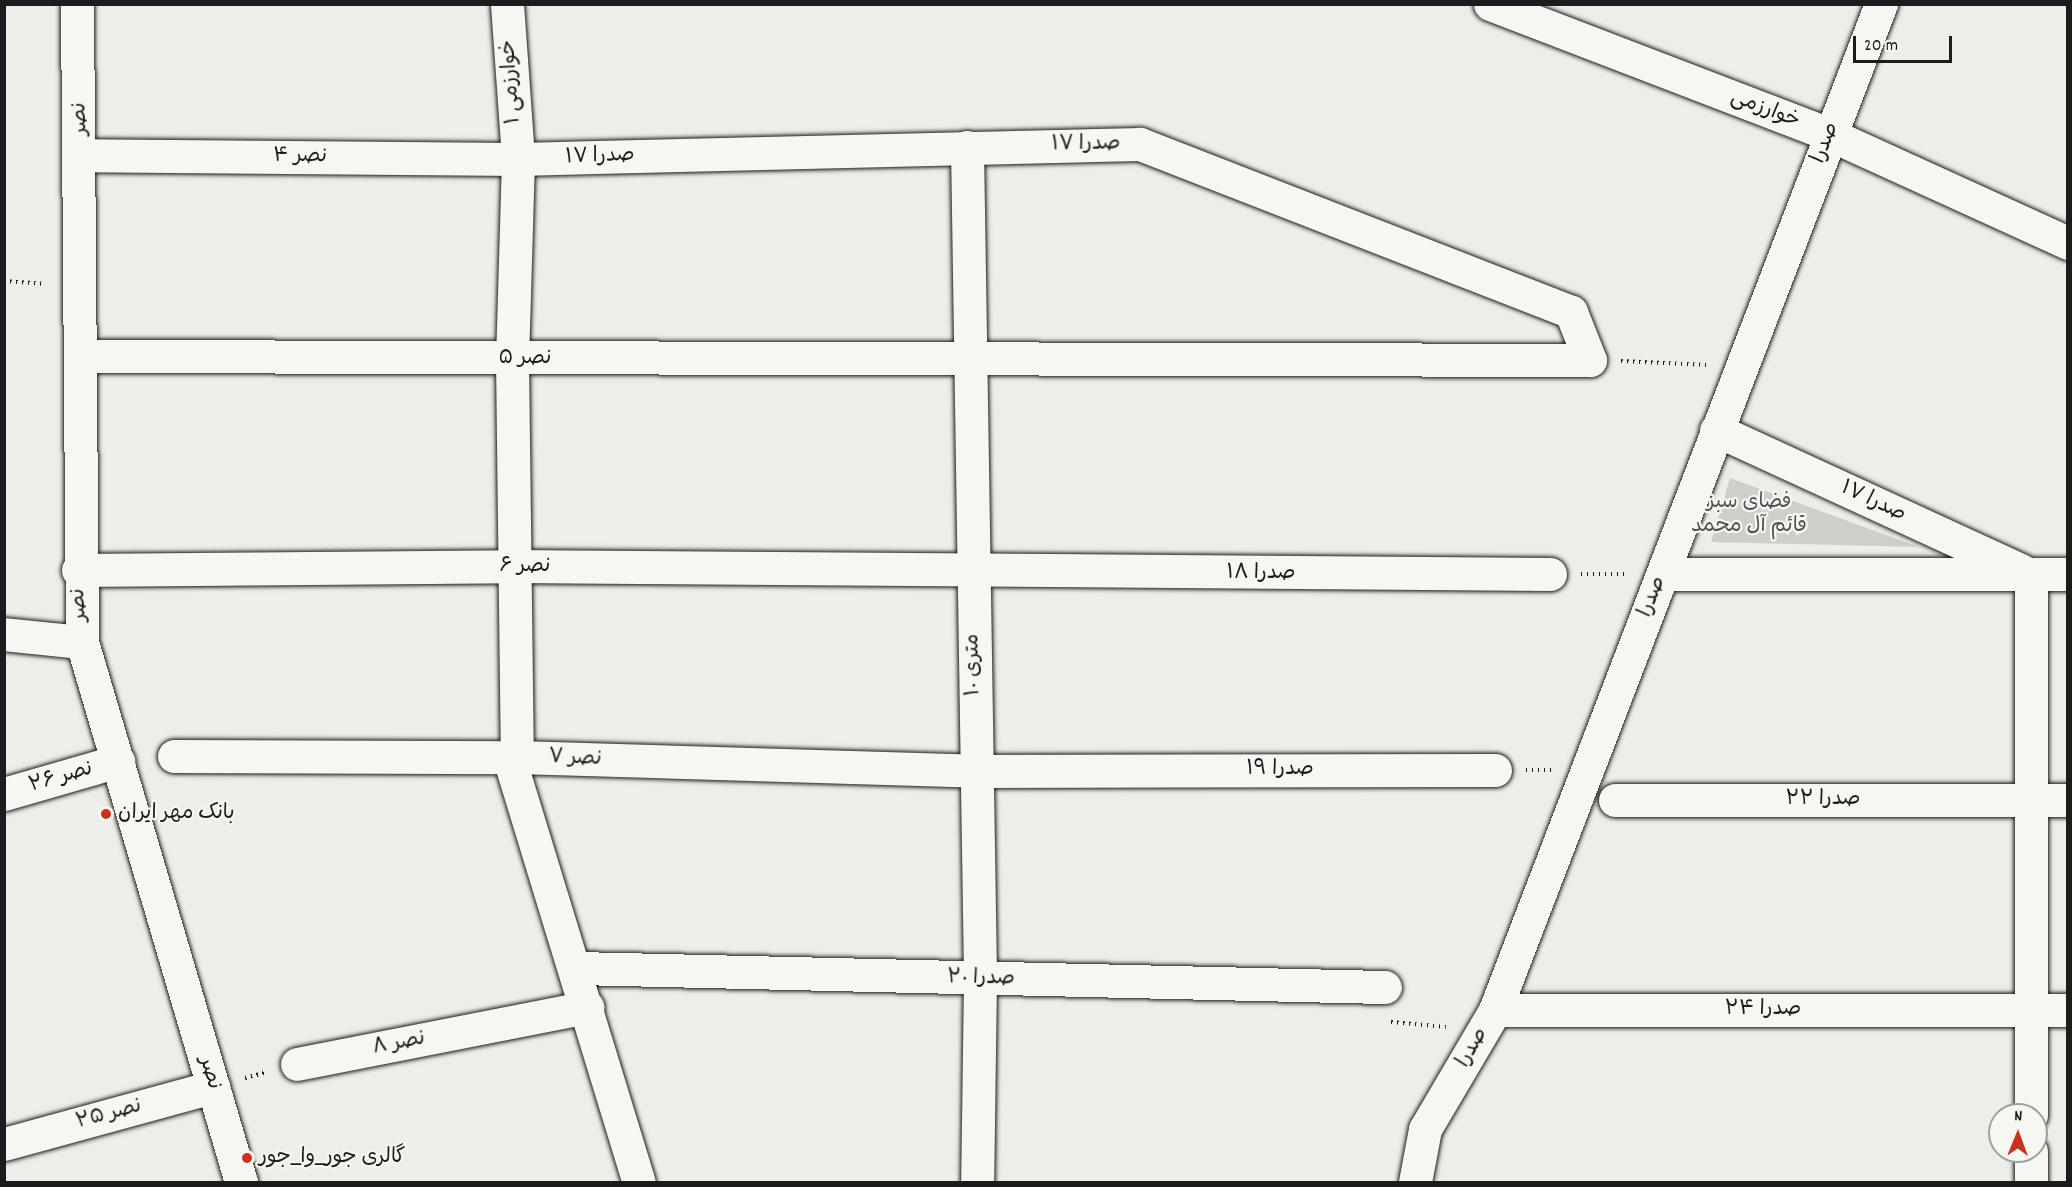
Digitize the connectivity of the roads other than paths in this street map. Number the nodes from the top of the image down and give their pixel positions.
1 (77, 4) edge
2 (507, 4) edge
3 (1490, 4) edge
4 (1881, 4) edge
5 (1829, 134) junction
6 (967, 147) junction
7 (83, 155) junction
8 (518, 159) junction
9 (2067, 243) edge
10 (81, 356) junction
11 (512, 359) junction
12 (1590, 360) joint
13 (969, 361) junction
14 (1716, 430) junction
15 (515, 566) junction
16 (78, 570) junction
17 (972, 574) junction
18 (1550, 574) road end
19 (1663, 574) junction
20 (2031, 574) junction
21 (2067, 574) edge
22 (4, 634) edge
23 (82, 642) junction
24 (174, 756) dead end
25 (517, 757) junction
26 (117, 761) junction
27 (1496, 770) road end
28 (977, 771) junction
29 (4, 794) edge
30 (1615, 800) dead end
31 (2031, 800) junction
32 (2067, 800) edge
33 (577, 968) junction
34 (980, 979) junction
35 (1385, 987) road end
36 (587, 1007) junction
37 (2031, 1010) junction
38 (2067, 1010) edge
39 (1488, 1022) junction
40 (297, 1064) road end
41 (213, 1087) junction
42 (2031, 1103) edge
43 (4, 1144) edge
44 (2031, 1163) edge
45 (241, 1182) edge
46 (639, 1182) edge
47 (977, 1182) edge
48 (1415, 1182) edge
49 (2031, 1182) edge

1 - 7 street, نصر
2 - 8 street, خوارزمی ۱
3 - 5 street, خوارزمی
4 - 5 street, صدرا
5 - 9 street, خوارزمی
5 - 14 street, صدرا
6 - 8 street, صدرا ۱۷
6 - 12 street, صدرا ۱۷
6 - 13 street, ۱۰ متری
7 - 8 street, نصر ۴
7 - 10 street, نصر
8 - 11 street, خوارزمی ۱
10 - 11 street, نصر ۵
10 - 16 street, نصر
11 - 13 street, نصر ۵
11 - 15 street, خوارزمی ۱
12 - 13 street, نصر ۵
13 - 17 street, ۱۰ متری
14 - 19 street, صدرا
14 - 20 street, صدرا ۱۷
15 - 16 street, نصر ۶
15 - 17 street, نصر ۶
15 - 25 street, خوارزمی ۱
16 - 23 street, نصر
17 - 18 street, صدرا ۱۸
17 - 28 street, ۱۰ متری
19 - 20 street
19 - 39 street, صدرا
20 - 21 street
20 - 31 street
22 - 23 street
23 - 26 street, نصر
24 - 25 street, نصر ۷
25 - 28 street, نصر ۷
25 - 33 street, خوارزمی ۱
26 - 29 street, نصر ۲۶
26 - 41 street, نصر
27 - 28 street, صدرا ۱۹
28 - 34 street, ۱۰ متری
30 - 31 street, صدرا ۲۲
31 - 32 street, صدرا ۲۲
31 - 37 street
33 - 34 street, صدرا ۲۰
33 - 36 street
34 - 35 street, صدرا ۲۰
34 - 47 street, ۱۰ متری
36 - 40 street, نصر ۸
36 - 46 street
37 - 38 street, صدرا ۲۴
37 - 39 street, صدرا ۲۴
37 - 42 street
39 - 48 street, صدرا
41 - 43 street, نصر ۲۵
41 - 45 street, نصر
44 - 49 street

